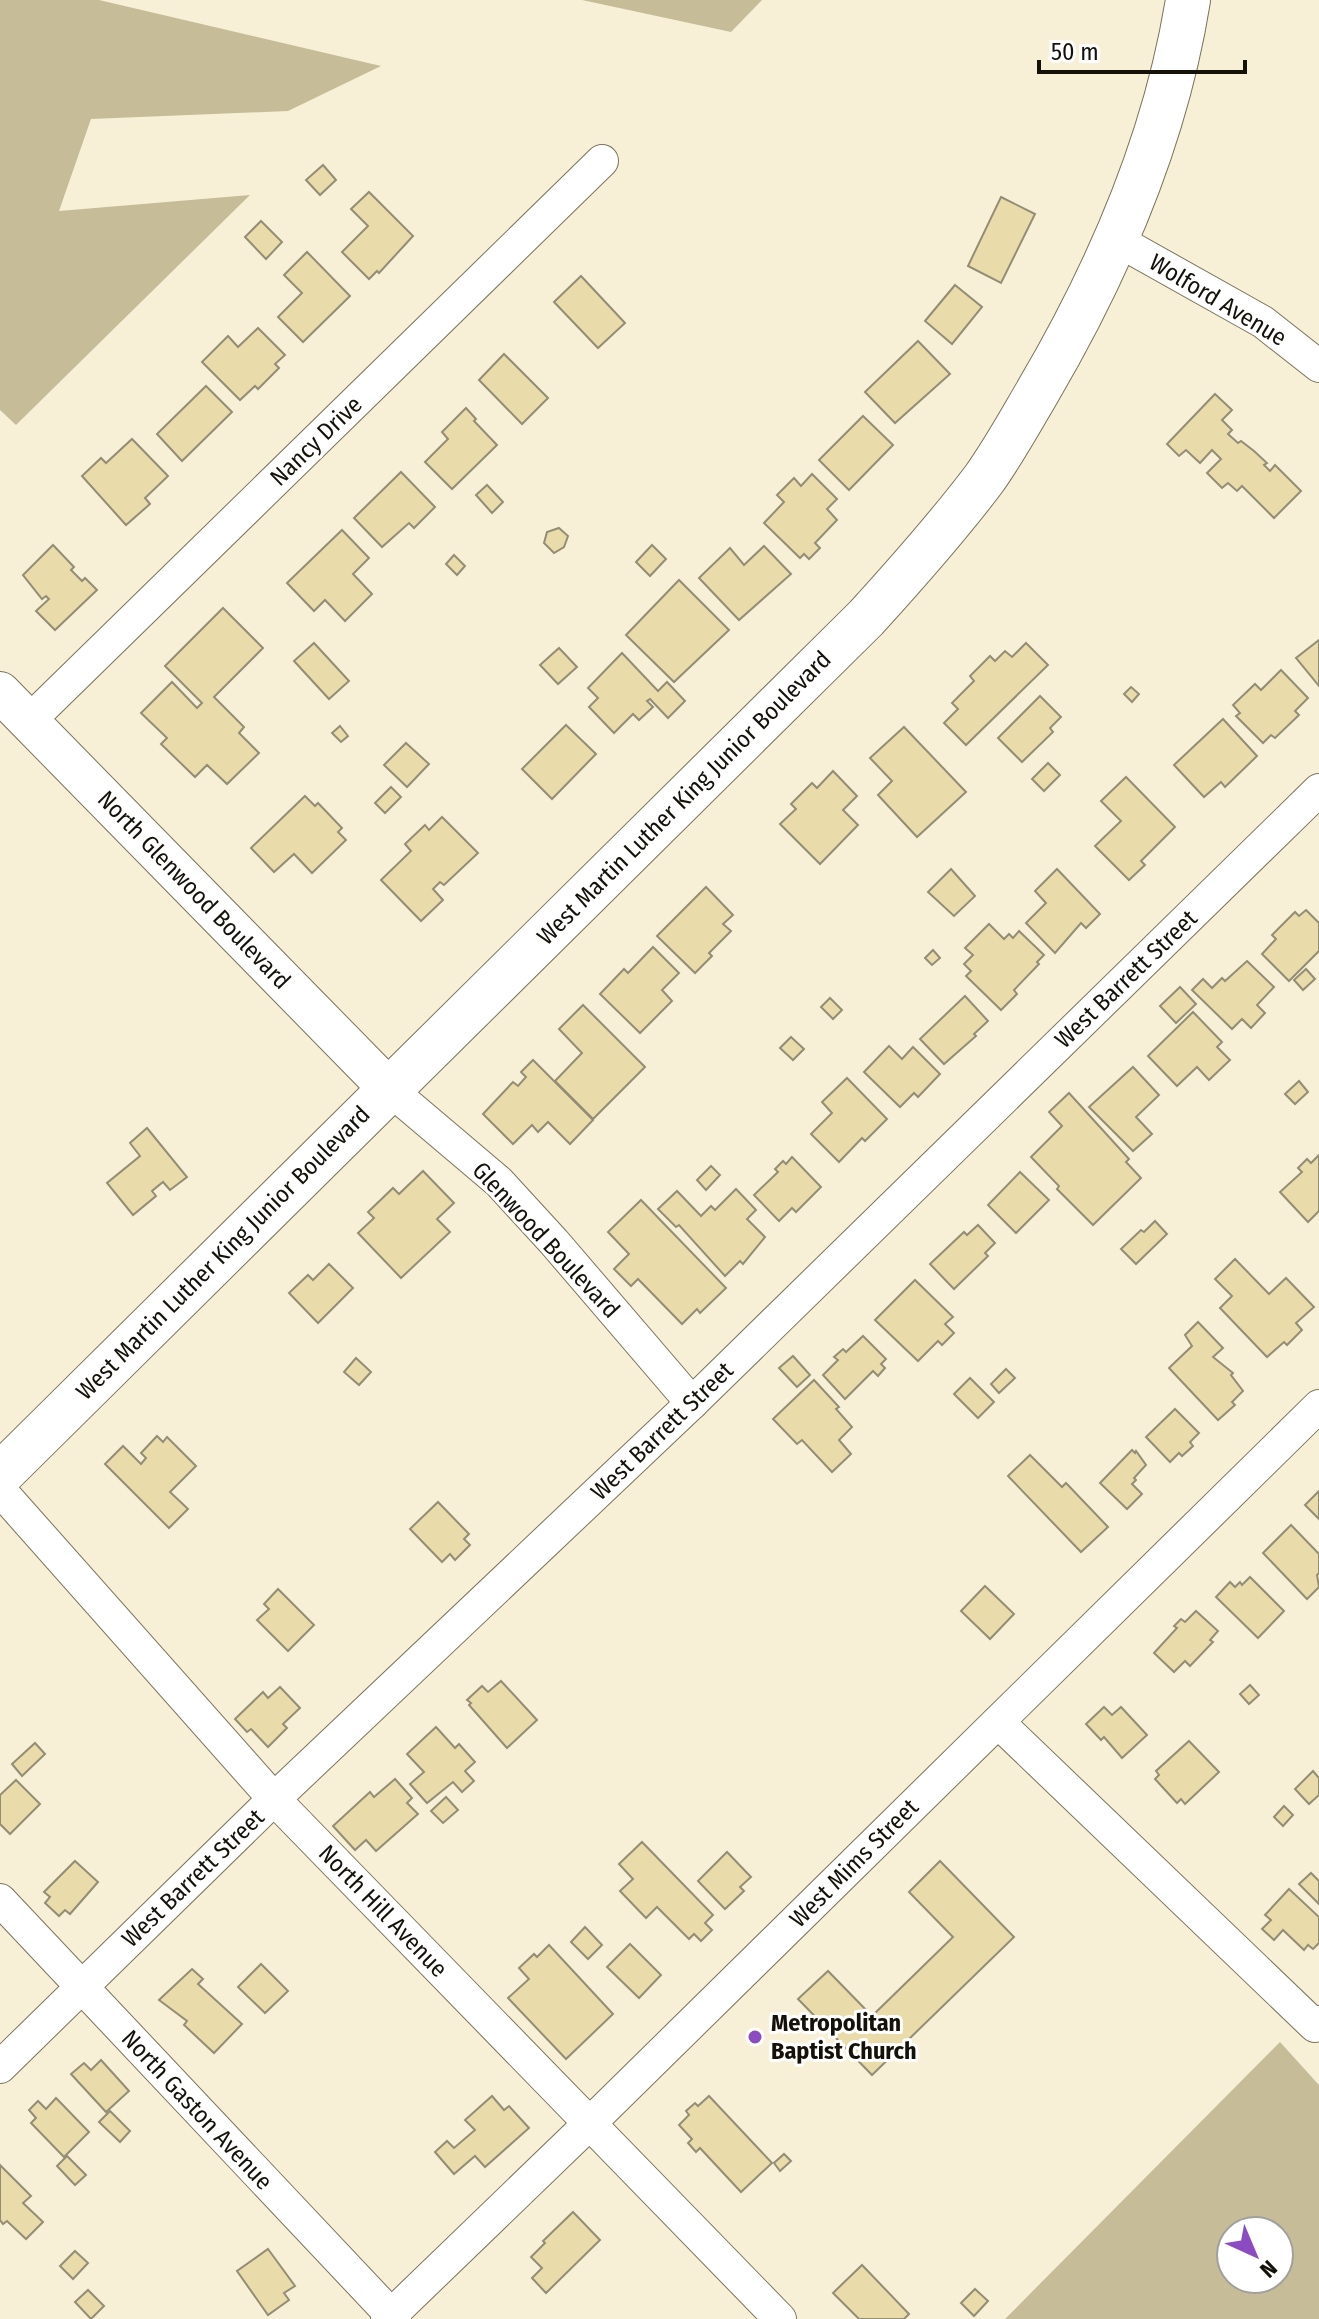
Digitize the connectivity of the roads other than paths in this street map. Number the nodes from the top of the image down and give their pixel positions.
1 (1188, 0) edge
2 (602, 161) dead end
3 (1115, 239) junction
4 (1319, 366) edge
5 (0, 692) edge
6 (29, 721) junction
7 (1319, 790) edge
8 (388, 1088) junction
9 (692, 1403) junction
10 (1319, 1406) edge
11 (0, 1475) edge
12 (0, 1490) edge
13 (998, 1722) junction
14 (274, 1799) junction
15 (0, 1900) edge
16 (80, 1987) junction
17 (1317, 2024) edge
18 (0, 2067) edge
19 (589, 2124) junction
20 (391, 2318) edge
21 (780, 2319) edge

1 - 3 main road, West Martin Luther King Junior Boulevard
2 - 6 street, Nancy Drive
3 - 4 street, Wolford Avenue
3 - 8 main road, West Martin Luther King Junior Boulevard
5 - 6 street, North Glenwood Boulevard
6 - 8 street, North Glenwood Boulevard
7 - 9 street, West Barrett Street
8 - 9 street, Glenwood Boulevard
8 - 11 main road, West Martin Luther King Junior Boulevard
9 - 14 street, West Barrett Street
10 - 13 street, West Mims Street
12 - 14 street, North Hill Avenue
13 - 17 street
13 - 19 street, West Mims Street
14 - 16 street, West Barrett Street
14 - 19 street, North Hill Avenue
15 - 16 street, North Gaston Avenue
16 - 18 street, West Barrett Street
16 - 20 street, North Gaston Avenue
19 - 20 street, West Mims Street
19 - 21 street, North Hill Avenue

